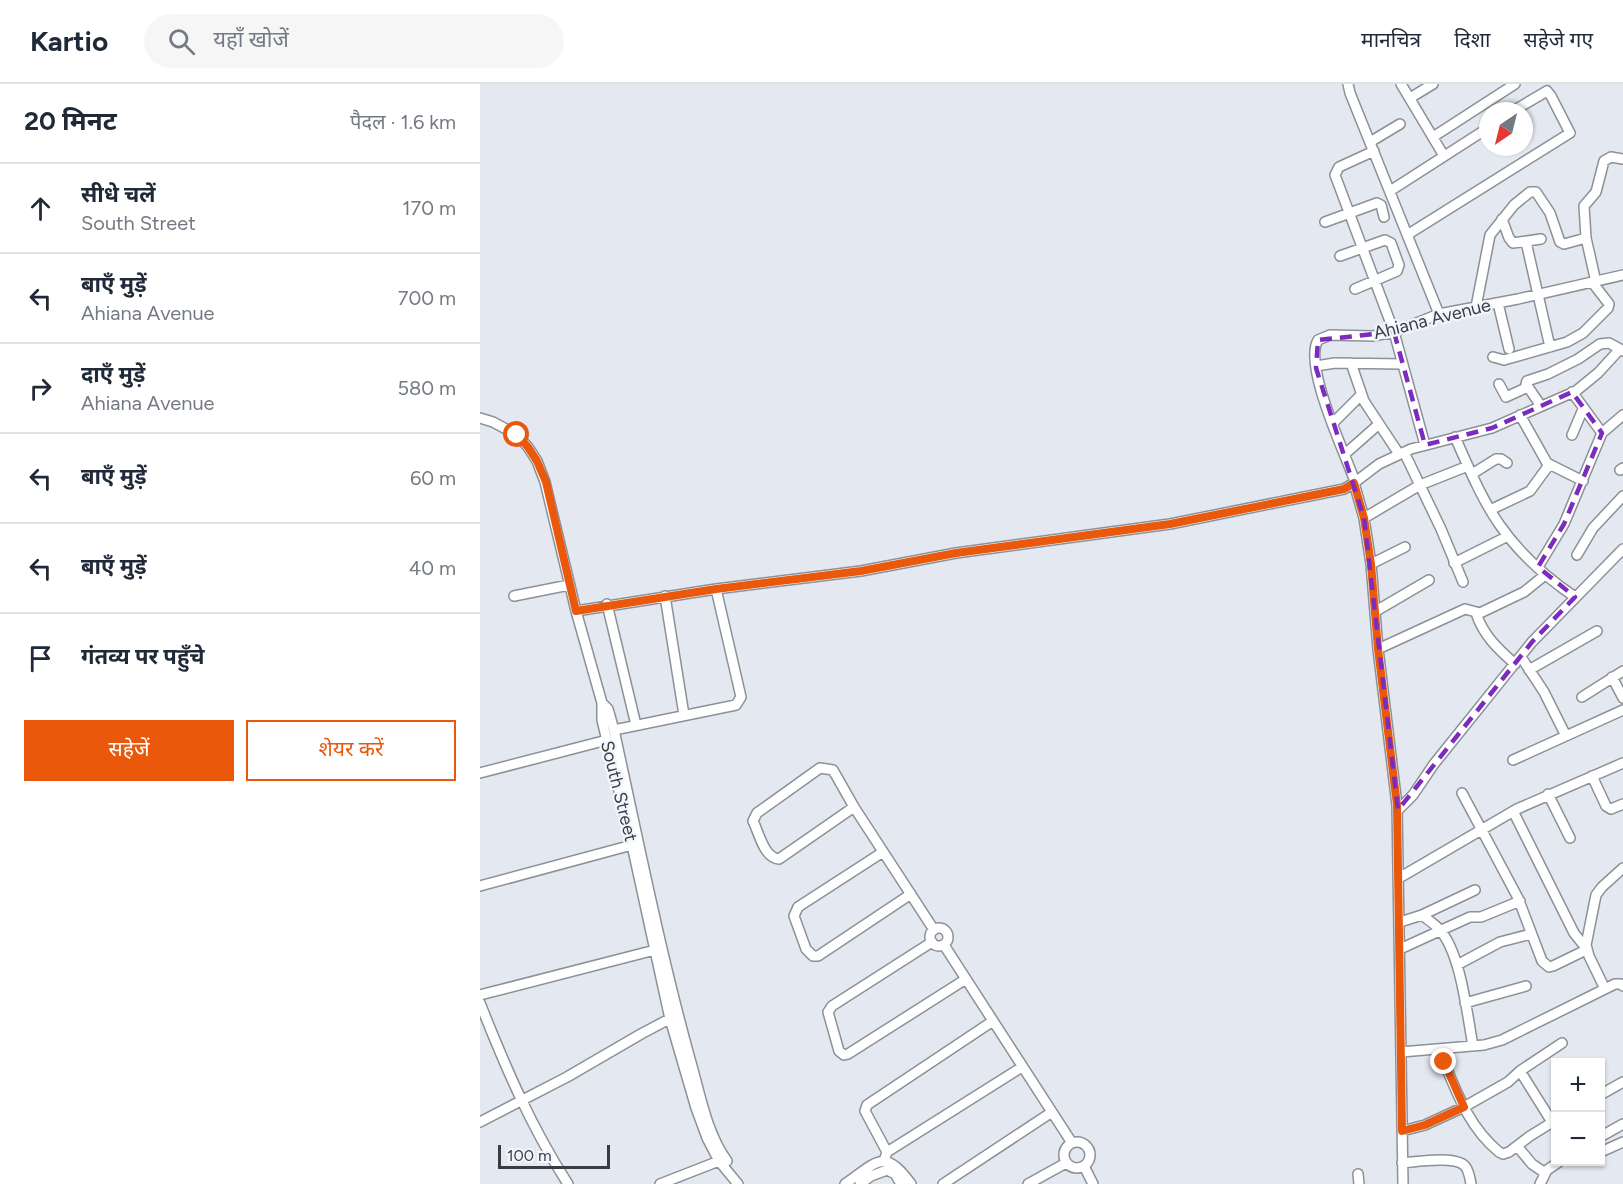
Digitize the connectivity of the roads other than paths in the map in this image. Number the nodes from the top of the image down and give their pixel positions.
1 (1348, 84) edge
2 (1401, 84) edge
3 (1433, 84) edge
4 (1515, 84) edge
5 (1410, 98) junction
6 (1528, 102) edge
7 (1400, 124) dead end
8 (1479, 134) edge
9 (1432, 137) junction
10 (1372, 146) junction
11 (1444, 156) junction
12 (1623, 159) edge
13 (1390, 190) junction
14 (1351, 213) junction
15 (1383, 217) dead end
16 (1502, 219) junction
17 (1325, 222) dead end
18 (1407, 235) junction
19 (1586, 237) junction
20 (1540, 239) dead end
21 (1526, 242) junction
22 (1364, 247) junction
23 (1340, 256) dead end
24 (1623, 275) edge
25 (1376, 280) junction
26 (1594, 282) junction
27 (1355, 289) dead end
28 (1536, 294) junction
29 (1498, 303) junction
30 (1476, 307) junction
31 (1439, 314) junction
32 (1394, 332) junction
33 (1550, 347) junction
34 (1509, 349) dead end
35 (1621, 350) edge
36 (1493, 357) dead end
37 (1351, 363) junction
38 (1402, 364) junction
39 (1316, 366) junction
40 (1499, 384) dead end
41 (1528, 387) junction
42 (1572, 392) junction
43 (1361, 395) junction
44 (1541, 406) junction
45 (1583, 409) junction
46 (1520, 415) junction
47 (1623, 415) edge
48 (480, 418) edge
49 (1379, 423) junction
50 (1332, 424) junction
51 (1602, 433) junction
52 (1572, 435) dead end
53 (1455, 437) junction
54 (1425, 445) junction
55 (1401, 453) junction
56 (1345, 454) junction
57 (1507, 463) dead end
58 (1549, 465) junction
59 (1470, 470) junction
60 (1583, 481) junction
61 (1354, 483) junction
62 (1420, 485) junction
63 (1623, 496) edge
64 (1490, 510) junction
65 (1364, 518) junction
66 (1508, 536) junction
67 (1405, 547) dead end
68 (1623, 549) edge
69 (1577, 555) dead end
70 (1454, 562) junction
71 (1371, 564) junction
72 (1538, 567) junction
73 (1545, 575) junction
74 (1429, 580) dead end
75 (1463, 582) dead end
76 (569, 585) junction
77 (716, 589) junction
78 (514, 596) dead end
79 (665, 596) junction
80 (1575, 597) junction
81 (608, 604) junction
82 (576, 611) junction
83 (1376, 611) junction
84 (1476, 613) junction
85 (1597, 631) dead end
86 (1378, 649) junction
87 (1518, 660) junction
88 (1529, 670) junction
89 (1623, 671) edge
90 (1612, 677) junction
91 (1582, 697) dead end
92 (1623, 698) edge
93 (602, 703) junction
94 (1623, 710) edge
95 (684, 715) junction
96 (636, 724) junction
97 (614, 730) junction
98 (1566, 736) junction
99 (607, 740) junction
100 (1513, 760) dead end
101 (1623, 763) edge
102 (480, 773) edge
103 (1592, 776) junction
104 (1462, 793) dead end
105 (1548, 794) junction
106 (1623, 804) edge
107 (854, 807) junction
108 (1398, 810) junction
109 (1513, 811) junction
110 (1482, 828) junction
111 (1570, 838) dead end
112 (632, 844) junction
113 (883, 852) junction
114 (1623, 868) edge
115 (1399, 878) junction
116 (480, 886) edge
117 (1475, 890) dead end
118 (911, 894) junction
119 (1520, 902) junction
120 (1422, 915) junction
121 (1400, 922) junction
122 (934, 930) junction
123 (1442, 931) junction
124 (1531, 934) junction
125 (932, 942) junction
126 (944, 945) junction
127 (1400, 949) junction
128 (1586, 949) junction
129 (655, 950) junction
130 (1457, 965) junction
131 (966, 980) junction
132 (1526, 986) dead end
133 (1623, 986) edge
134 (1605, 989) junction
135 (480, 995) edge
136 (480, 1003) edge
137 (1465, 1003) junction
138 (674, 1017) junction
139 (993, 1021) junction
140 (1562, 1043) dead end
141 (1473, 1046) junction
142 (1401, 1052) junction
143 (1444, 1062) dead end
144 (1022, 1067) junction
145 (1520, 1071) junction
146 (1623, 1083) edge
147 (1605, 1092) edge
148 (521, 1102) junction
149 (1464, 1107) junction
150 (1052, 1112) junction
151 (1551, 1117) edge
152 (480, 1122) edge
153 (1551, 1123) edge
154 (1623, 1124) edge
155 (1402, 1131) junction
156 (1605, 1134) edge
157 (1623, 1142) edge
158 (1072, 1143) junction
159 (1517, 1146) junction
160 (1605, 1150) edge
161 (886, 1156) junction
162 (719, 1161) junction
163 (1066, 1162) junction
164 (1402, 1163) junction
165 (1084, 1166) junction
166 (1553, 1166) edge
167 (1545, 1173) junction
168 (568, 1184) edge
169 (660, 1184) edge
170 (738, 1184) edge
171 (744, 1184) edge
172 (845, 1184) edge
173 (860, 1184) edge
174 (902, 1184) edge
175 (911, 1184) edge
176 (943, 1184) edge
177 (1028, 1184) edge
178 (1093, 1184) edge
179 (1402, 1184) edge
180 (1471, 1184) edge
181 (1540, 1184) edge

1 - 10 street
2 - 5 street
3 - 5 street
4 - 9 street
5 - 9 street
6 - 18 street
7 - 10 street
8 - 11 street
9 - 11 street
10 - 13 street
10 - 14 street
11 - 13 street
12 - 19 street
13 - 18 street
14 - 15 street
14 - 17 street
14 - 22 street
16 - 19 street
16 - 21 street
16 - 30 street
18 - 31 street
19 - 26 street
20 - 21 street
21 - 28 street
22 - 23 street
22 - 25 street
22 - 25 street
24 - 26 street, Ahiana Avenue
25 - 27 street
25 - 32 street
26 - 28 street, Ahiana Avenue
26 - 33 street
28 - 29 street, Ahiana Avenue
28 - 33 street
29 - 30 street, Ahiana Avenue
29 - 34 street
30 - 31 street, Ahiana Avenue
31 - 32 street, Ahiana Avenue
32 - 38 street
32 - 39 street, Ahiana Avenue
33 - 36 street
35 - 41 street
35 - 42 street
37 - 38 street
37 - 39 street
37 - 43 street
38 - 54 street
39 - 50 street, Ahiana Avenue
40 - 41 street
41 - 44 street
42 - 44 street
42 - 45 street
43 - 49 street
43 - 50 street
44 - 46 street
45 - 51 street
45 - 52 street
46 - 53 street
46 - 58 street
47 - 51 street
48 - 76 street, South Street
49 - 55 street
49 - 56 street
50 - 56 street, Ahiana Avenue
51 - 60 street
53 - 54 street
53 - 59 street
54 - 55 street
55 - 61 street
55 - 62 street
56 - 61 street, Ahiana Avenue
57 - 59 street
58 - 60 street
58 - 64 street
59 - 62 street
59 - 64 street
60 - 72 street
61 - 65 street, Ahiana Avenue
61 - 77 street
62 - 65 street
62 - 70 street
63 - 69 street
64 - 66 street
65 - 71 street, Ahiana Avenue
66 - 70 street
66 - 72 street
67 - 71 street
68 - 80 street
70 - 75 street
71 - 83 street, Ahiana Avenue
72 - 73 street
73 - 80 street
73 - 84 street
74 - 83 street
76 - 78 street
76 - 82 street, South Street
77 - 79 street
77 - 95 street
79 - 81 street
79 - 95 street
80 - 87 street
81 - 82 street
81 - 96 street
82 - 93 street, South Street
83 - 86 street, Ahiana Avenue
84 - 86 street
84 - 87 street
85 - 88 street
86 - 108 street, Ahiana Avenue
87 - 88 street
87 - 108 street
88 - 98 street
89 - 90 street
90 - 91 street
90 - 92 street
93 - 97 street
93 - 99 street, South Street
94 - 98 street
95 - 96 street
96 - 97 street
97 - 138 street
98 - 100 street
99 - 102 street
99 - 112 street, South Street
101 - 103 street
103 - 105 street
103 - 106 street
104 - 110 street
105 - 109 street
105 - 111 street
107 - 107 street
107 - 113 street
108 - 115 street, Ahiana Avenue
109 - 110 street
109 - 128 street
110 - 115 street
110 - 119 street
112 - 116 street
112 - 129 street, South Street
113 - 118 street
113 - 118 street
114 - 128 street
115 - 121 street, Ahiana Avenue
117 - 120 street
118 - 122 street
119 - 123 street
119 - 124 street
120 - 121 street
120 - 123 street
121 - 127 street, Ahiana Avenue
122 - 125 street
122 - 126 street
123 - 127 street
123 - 130 street
124 - 128 street
124 - 130 street
125 - 126 street
125 - 131 street
126 - 131 street
127 - 142 street, Ahiana Avenue
128 - 134 street
129 - 135 street
129 - 138 street, South Street
130 - 137 street
131 - 139 street
132 - 137 street
133 - 134 street
134 - 141 street
136 - 148 street
137 - 141 street
138 - 148 street
138 - 162 street, South Street
138 - 171 street
139 - 144 street
139 - 161 street
140 - 145 street
141 - 142 street
142 - 155 street, Ahiana Avenue
143 - 149 street
144 - 150 street
144 - 161 street
145 - 149 street
145 - 151 street
146 - 147 street
148 - 152 street
148 - 168 street
149 - 155 street
149 - 159 street
150 - 158 street
150 - 176 street
153 - 159 street
154 - 156 street
155 - 164 street, Ahiana Avenue
157 - 160 street
158 - 163 street
158 - 165 street
159 - 167 street
161 - 172 street
161 - 175 street
162 - 169 street
162 - 170 street, South Street
163 - 165 street
163 - 177 street
164 - 179 street, Ahiana Avenue
164 - 180 street
165 - 178 street
166 - 167 street
167 - 181 street
173 - 174 street

